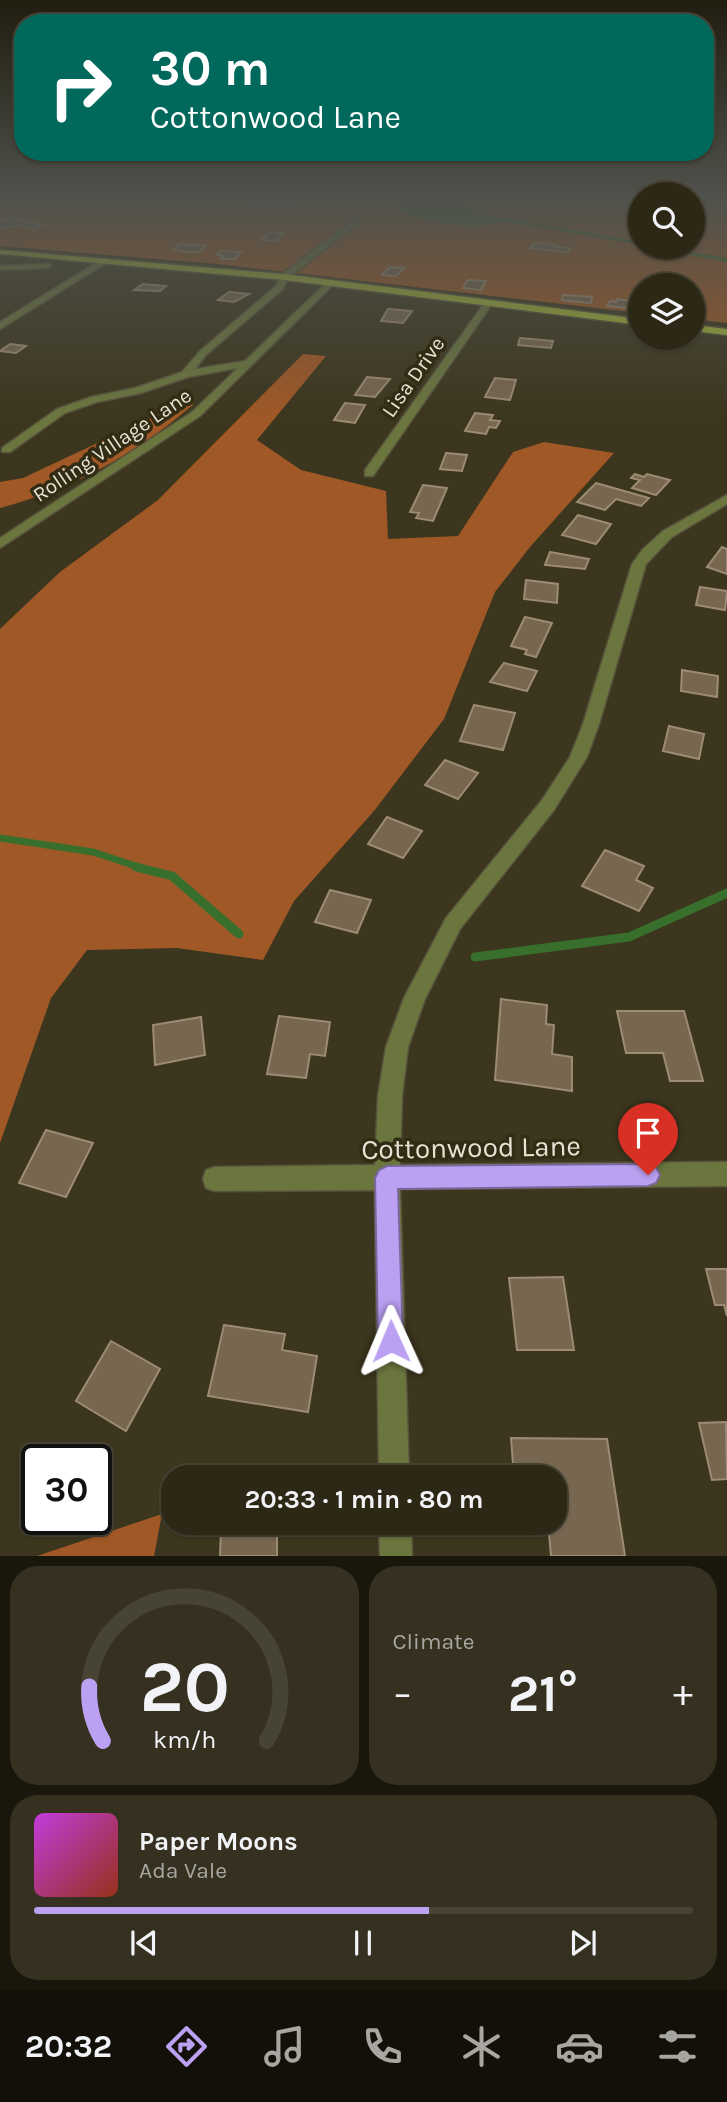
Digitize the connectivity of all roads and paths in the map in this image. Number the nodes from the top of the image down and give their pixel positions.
1 (85, 274) edge
2 (249, 274) edge
3 (288, 274) edge
4 (284, 277) junction
5 (331, 283) junction
6 (488, 304) junction
7 (628, 321) edge
8 (0, 326) edge
9 (705, 329) edge
10 (727, 332) edge
11 (250, 363) junction
12 (186, 374) junction
13 (6, 450) dead end
14 (369, 473) dead end
15 (727, 499) edge
16 (0, 544) edge
17 (727, 1174) edge
18 (387, 1178) junction
19 (215, 1179) dead end
20 (394, 1465) edge
21 (395, 1535) edge
22 (396, 1556) edge

1 - 8 street
2 - 4 main road
3 - 4 street
4 - 5 main road
4 - 12 street
5 - 6 main road
5 - 11 street, Rolling Village Lane
6 - 7 main road
6 - 14 street, Lisa Drive
9 - 10 main road
11 - 12 street
11 - 16 street, Rolling Village Lane
12 - 13 street
15 - 18 street
17 - 18 street, Cottonwood Lane
18 - 19 street, Cottonwood Lane
18 - 20 street
21 - 22 street

